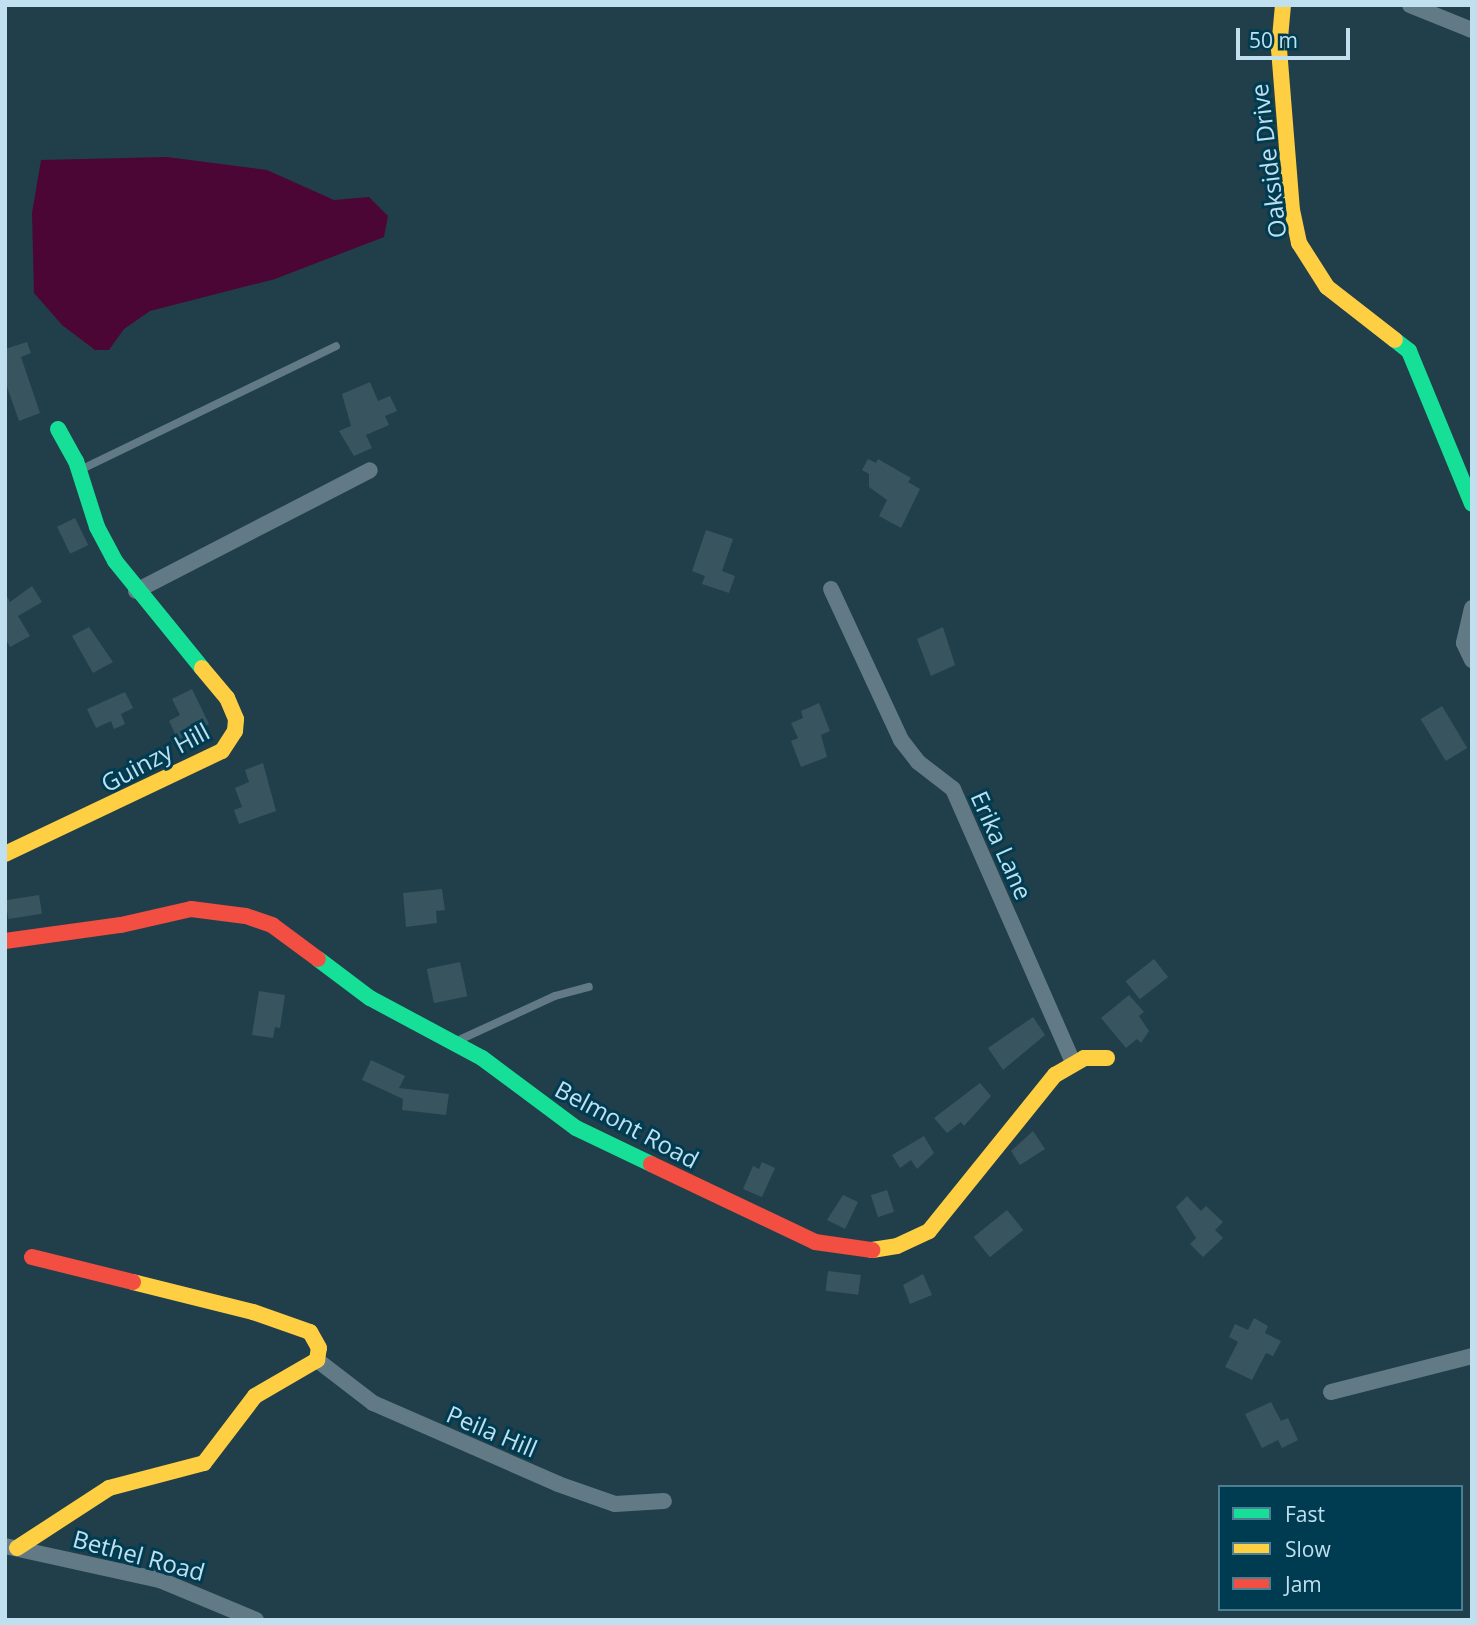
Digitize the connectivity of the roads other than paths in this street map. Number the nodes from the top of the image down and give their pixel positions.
1 (1283, 5) edge
2 (1410, 5) edge
3 (1472, 30) edge
4 (336, 346) dead end
5 (58, 429) dead end
6 (370, 470) dead end
7 (79, 471) junction
8 (1472, 504) edge
9 (831, 589) dead end
10 (136, 591) junction
11 (1472, 608) edge
12 (1472, 660) edge
13 (5, 854) edge
14 (5, 941) edge
15 (589, 987) dead end
16 (454, 1043) junction
17 (1107, 1058) dead end
18 (1073, 1062) junction
19 (32, 1257) dead end
20 (1472, 1356) edge
21 (317, 1360) junction
22 (1331, 1392) dead end
23 (664, 1501) dead end
24 (11, 1547) edge
25 (256, 1620) edge

1 - 8 street, Oakside Drive
2 - 3 street
4 - 7 lane
5 - 7 street, Guinzy Hill
6 - 10 street
7 - 10 street, Guinzy Hill
9 - 18 street, Erika Lane
10 - 13 street, Guinzy Hill
11 - 12 street
14 - 16 street, Belmont Road
15 - 16 lane
16 - 18 street, Belmont Road
17 - 18 street
19 - 21 street
20 - 22 street
21 - 23 street, Peila Hill
21 - 24 street
24 - 25 street, Bethel Road

